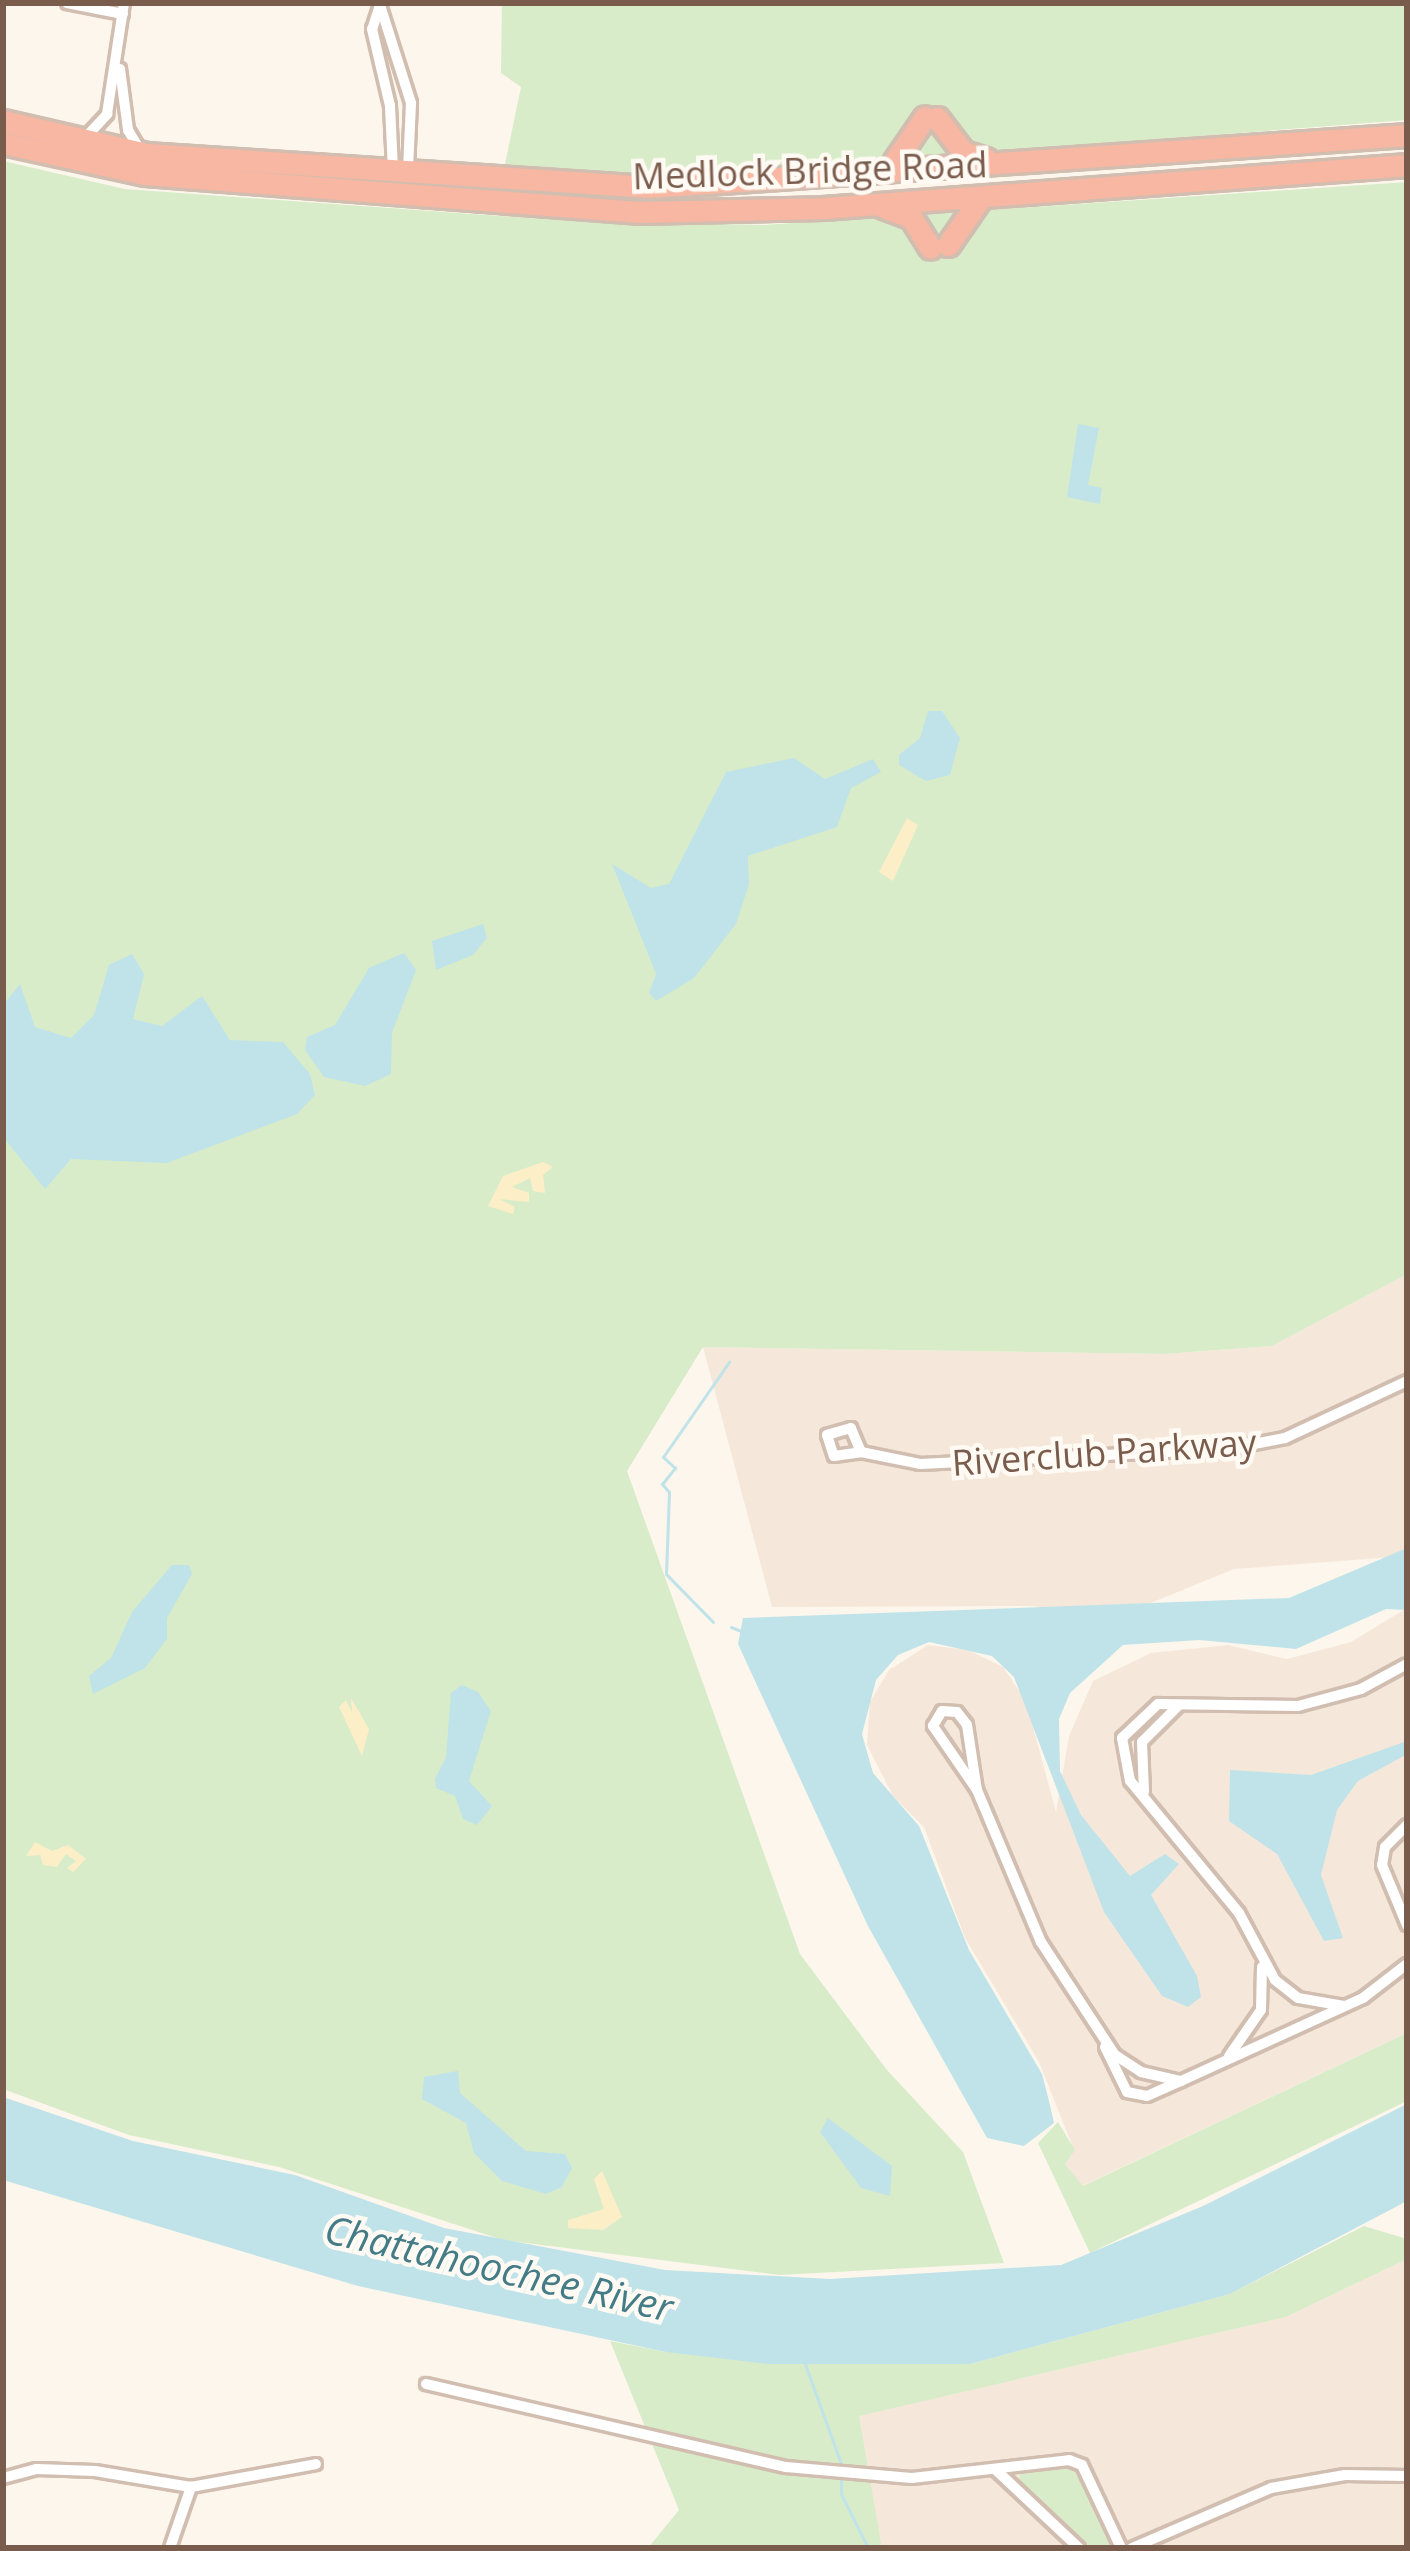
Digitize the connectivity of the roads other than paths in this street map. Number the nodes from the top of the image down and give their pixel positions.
1 (68, 3) edge
2 (380, 4) edge
3 (124, 9) edge
4 (120, 67) junction
5 (406, 80) junction
6 (386, 86) junction
7 (3, 121) edge
8 (1407, 135) edge
9 (78, 141) junction
10 (3, 142) edge
11 (393, 146) junction
12 (411, 151) junction
13 (146, 154) junction
14 (1004, 164) junction
15 (1407, 165) edge
16 (888, 171) junction
17 (358, 172) junction
18 (434, 177) junction
19 (399, 182) junction
20 (981, 197) junction
21 (870, 204) junction
22 (1407, 1381) edge
23 (862, 1452) dead end
24 (1407, 1664) edge
25 (1179, 1705) junction
26 (977, 1790) junction
27 (1146, 1797) junction
28 (1407, 1825) edge
29 (1407, 1924) edge
30 (1258, 1951) junction
31 (1407, 1964) edge
32 (1344, 2006) junction
33 (1102, 2038) junction
34 (1216, 2065) junction
35 (1181, 2080) junction
36 (426, 2384) dead end
37 (316, 2464) dead end
38 (996, 2470) junction
39 (1407, 2476) edge
40 (3, 2478) edge
41 (191, 2487) junction
42 (170, 2548) edge
43 (1079, 2548) edge
44 (1121, 2548) edge
45 (1132, 2548) edge

1 - 3 street
2 - 5 street
2 - 6 street
3 - 4 street
4 - 9 street
4 - 13 street
5 - 6 street
5 - 12 street
6 - 11 street
7 - 9 highway, Medlock Bridge Road
8 - 14 highway, Medlock Bridge Road
9 - 13 highway, Medlock Bridge Road
10 - 19 highway, Medlock Bridge Road
11 - 17 street
11 - 19 street
12 - 18 street
12 - 19 street
13 - 17 highway, Medlock Bridge Road
14 - 16 highway, Medlock Bridge Road
14 - 16 highway
15 - 20 highway, Medlock Bridge Road
16 - 18 highway, Medlock Bridge Road
17 - 19 highway, Medlock Bridge Road
18 - 19 highway, Medlock Bridge Road
19 - 21 highway, Medlock Bridge Road
20 - 21 highway, Medlock Bridge Road
20 - 21 highway
22 - 23 street, Riverclub Parkway
24 - 25 street
25 - 27 street
25 - 27 street
26 - 26 street
26 - 33 street
27 - 30 street
28 - 29 street
30 - 32 street
30 - 34 street
31 - 32 street
32 - 34 street
33 - 35 street
33 - 35 street
34 - 35 street
36 - 38 street
37 - 41 street
38 - 43 street
38 - 44 street
39 - 45 street
40 - 41 street
41 - 42 street

